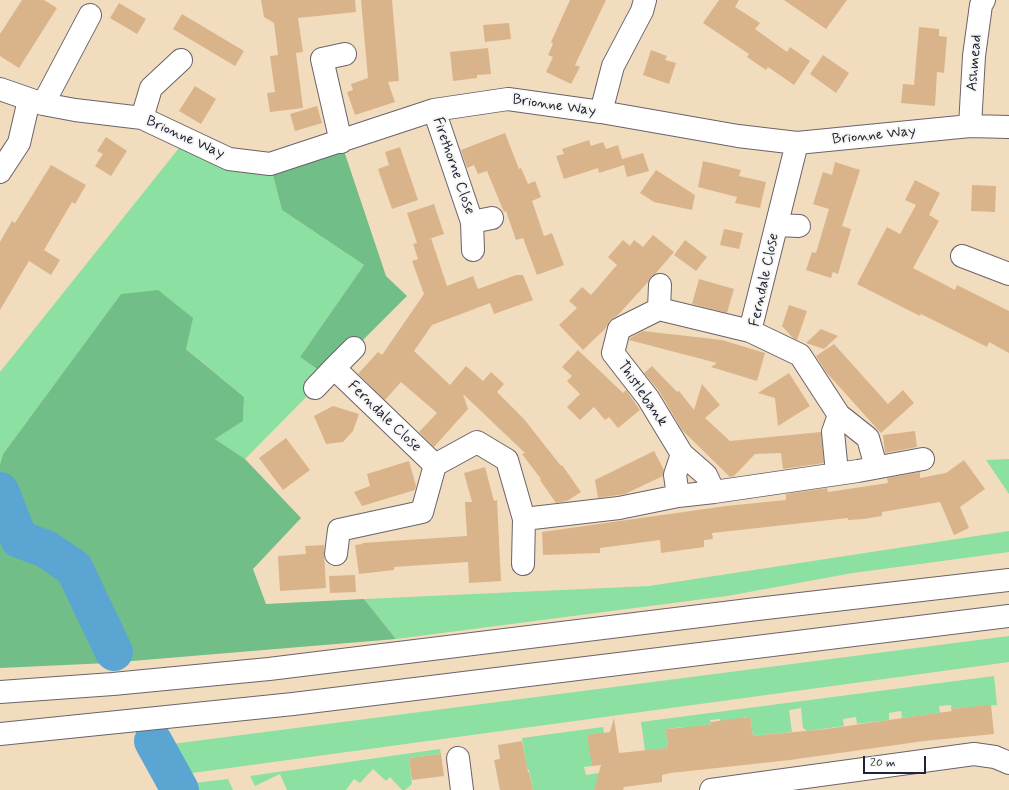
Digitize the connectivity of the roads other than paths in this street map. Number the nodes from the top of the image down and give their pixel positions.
1 (645, 0) edge
2 (984, 0) edge
3 (90, 15) dead end
4 (345, 54) dead end
5 (181, 60) dead end
6 (0, 89) edge
7 (36, 102) junction
8 (434, 110) junction
9 (601, 112) junction
10 (142, 118) junction
11 (970, 126) junction
12 (1009, 127) edge
13 (341, 142) junction
14 (797, 143) junction
15 (0, 172) edge
16 (777, 225) junction
17 (799, 226) dead end
18 (473, 250) dead end
19 (962, 256) dead end
20 (1009, 274) edge
21 (660, 285) dead end
22 (659, 309) junction
23 (750, 332) junction
24 (354, 348) dead end
25 (334, 368) junction
26 (315, 388) dead end
27 (839, 415) junction
28 (682, 454) junction
29 (923, 459) dead end
30 (435, 465) junction
31 (876, 467) junction
32 (837, 473) junction
33 (714, 492) junction
34 (678, 496) junction
35 (524, 519) junction
36 (336, 554) dead end
37 (523, 564) dead end
38 (1009, 580) edge
39 (1009, 616) edge
40 (0, 692) edge
41 (0, 734) edge
42 (458, 758) dead end
43 (1009, 763) edge
44 (766, 786) edge
45 (462, 790) edge
46 (710, 790) edge

1 - 9 main road
2 - 11 main road, Ashmead
3 - 7 main road
4 - 13 main road
5 - 10 main road
6 - 7 main road, Brionne Way
7 - 10 main road, Brionne Way
7 - 15 main road
8 - 9 main road, Brionne Way
8 - 13 main road, Brionne Way
8 - 18 main road, Firethorne Close
9 - 14 main road, Brionne Way
10 - 13 main road, Brionne Way
11 - 12 main road, Brionne Way
11 - 14 main road, Brionne Way
14 - 16 main road, Ferndale Close
16 - 17 main road, Ferndale Close
16 - 23 main road, Ferndale Close
19 - 20 main road
21 - 22 main road
22 - 23 main road
22 - 28 main road, Thistlebank
23 - 27 main road, Ferndale Close
24 - 25 main road, Ferndale Close
25 - 26 main road, Ferndale Close
25 - 30 main road, Ferndale Close
27 - 31 main road, Ferndale Close
27 - 32 main road
28 - 33 main road
28 - 34 main road
29 - 31 main road
30 - 35 main road, Ferndale Close
30 - 36 main road, Ferndale Close
31 - 32 main road
32 - 33 main road
33 - 34 main road
34 - 35 main road
35 - 37 main road, Ferndale Close
38 - 40 main road
39 - 41 main road
42 - 45 main road
43 - 44 main road
44 - 46 main road

